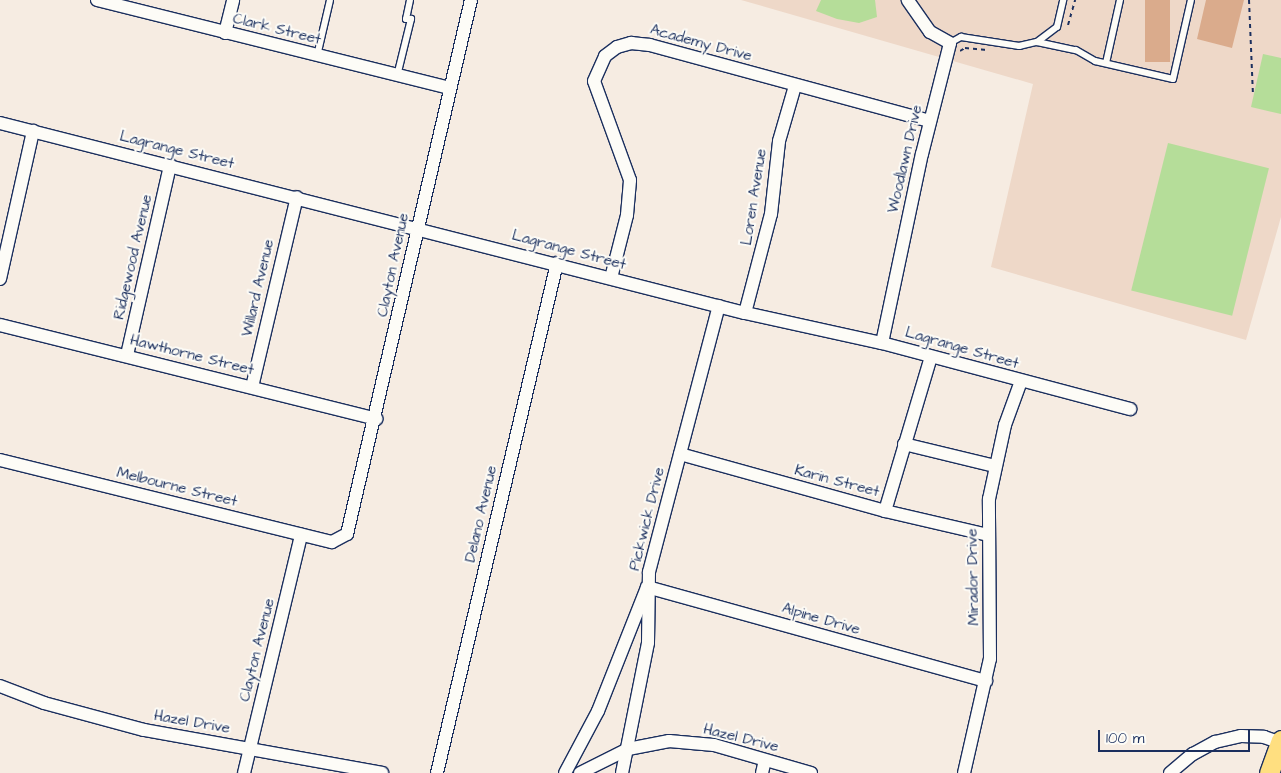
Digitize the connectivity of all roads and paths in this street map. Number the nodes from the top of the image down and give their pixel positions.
1 (97, 0) edge
2 (234, 0) edge
3 (330, 0) edge
4 (410, 0) edge
5 (471, 0) edge
6 (908, 0) edge
7 (1063, 0) edge
8 (1075, 0) edge
9 (1120, 0) edge
10 (1191, 0) edge
11 (1249, 0) edge
12 (1068, 26) dead end
13 (225, 33) junction
14 (1037, 42) junction
15 (950, 43) junction
16 (994, 51) dead end
17 (317, 56) junction
18 (956, 56) dead end
19 (1106, 64) junction
20 (397, 76) junction
21 (795, 86) junction
22 (450, 88) junction
23 (1253, 96) dead end
24 (930, 121) junction
25 (0, 123) edge
26 (33, 131) junction
27 (170, 165) junction
28 (297, 197) junction
29 (419, 227) junction
30 (557, 263) junction
31 (611, 278) junction
32 (0, 279) edge
33 (719, 306) junction
34 (745, 313) junction
35 (0, 325) edge
36 (882, 342) junction
37 (127, 356) junction
38 (931, 356) junction
39 (1021, 381) junction
40 (252, 387) junction
41 (1130, 409) dead end
42 (376, 419) junction
43 (904, 444) junction
44 (680, 454) junction
45 (0, 460) edge
46 (995, 466) junction
47 (885, 511) junction
48 (301, 535) junction
49 (988, 535) junction
50 (344, 536) joint
51 (647, 587) junction
52 (986, 681) junction
53 (0, 686) edge
54 (1281, 742) edge
55 (250, 748) junction
56 (628, 749) junction
57 (765, 760) junction
58 (244, 773) edge
59 (382, 773) edge
60 (437, 773) edge
61 (564, 773) edge
62 (580, 773) edge
63 (622, 773) edge
64 (762, 773) edge
65 (811, 773) edge
66 (964, 773) edge
67 (1170, 773) edge
68 (1269, 773) edge

1 - 13 street, Clark Street
2 - 13 street
3 - 17 lane
4 - 20 lane
5 - 22 street, Clayton Avenue
6 - 15 street
7 - 14 lane
8 - 12 path
9 - 19 lane
10 - 19 lane
11 - 23 path
13 - 17 street, Clark Street
14 - 15 lane
14 - 19 lane
15 - 24 street, Woodlawn Drive
16 - 18 path
17 - 20 street, Clark Street
20 - 22 street, Clark Street
21 - 24 street, Academy Drive
21 - 31 street, Academy Drive
21 - 34 street, Loren Avenue
22 - 29 street, Clayton Avenue
24 - 36 street, Woodlawn Drive
25 - 26 street, Lagrange Street
26 - 27 street, Lagrange Street
26 - 32 street
27 - 28 street, Lagrange Street
27 - 37 street, Ridgewood Avenue
28 - 29 street, Lagrange Street
28 - 40 street, Willard Avenue
29 - 30 street, Lagrange Street
29 - 42 street, Clayton Avenue
30 - 31 street, Lagrange Street
30 - 60 street, Delano Avenue
31 - 33 street, Lagrange Street
33 - 34 street, Lagrange Street
33 - 44 street, Pickwick Drive
34 - 36 street, Lagrange Street
35 - 37 street, Hawthorne Street
36 - 38 street, Lagrange Street
37 - 40 street, Hawthorne Street
38 - 39 street, Lagrange Street
38 - 43 street
39 - 41 street, Lagrange Street
39 - 46 street, Mirador Drive
40 - 42 street, Hawthorne Street
42 - 50 street, Clayton Avenue
43 - 46 street
43 - 47 street
44 - 47 street, Karin Street
44 - 51 street, Pickwick Drive
45 - 48 street, Melbourne Street
46 - 49 street, Mirador Drive
47 - 49 street, Karin Street
48 - 50 street, Melbourne Street
48 - 55 street, Clayton Avenue
49 - 52 street, Mirador Drive
51 - 52 street, Alpine Drive
51 - 56 street, Pickwick Drive
51 - 61 street
52 - 66 street, Mirador Drive
53 - 55 street, Hazel Drive
54 - 67 street
54 - 68 main road
55 - 58 street, Clayton Avenue
55 - 59 street, Hazel Drive
56 - 57 street, Hazel Drive
56 - 62 street, Hazel Drive
56 - 63 street, Pickwick Drive
57 - 64 street
57 - 65 street, Hazel Drive

